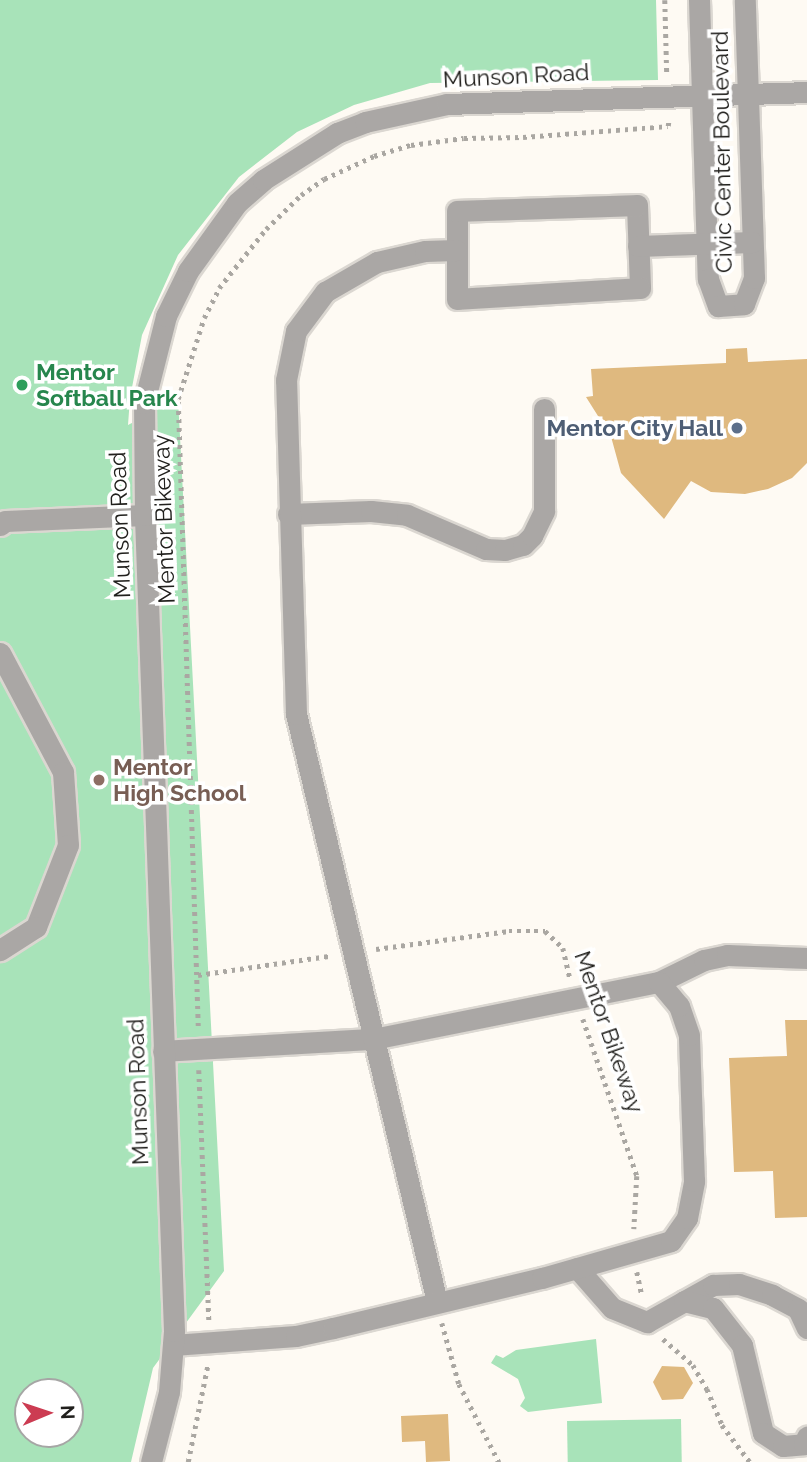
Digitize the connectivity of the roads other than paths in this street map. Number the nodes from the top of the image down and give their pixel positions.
1 (699, 0) edge
2 (745, 0) edge
3 (807, 92) edge
4 (748, 93) junction
5 (702, 95) junction
6 (752, 242) junction
7 (706, 243) junction
8 (638, 246) junction
9 (456, 250) junction
10 (544, 409) dead end
11 (288, 514) junction
12 (145, 515) junction
13 (0, 525) edge
14 (0, 653) edge
15 (0, 950) edge
16 (807, 957) edge
17 (659, 982) junction
18 (373, 1039) junction
19 (163, 1051) junction
20 (577, 1268) junction
21 (684, 1301) junction
22 (437, 1302) junction
23 (807, 1328) edge
24 (173, 1345) junction
25 (807, 1437) edge
26 (150, 1462) edge

1 - 5 street, Civic Center Boulevard
2 - 4 street, Civic Center Boulevard
3 - 4 street, Munson Road
4 - 5 street, Munson Road
4 - 6 street, Civic Center Boulevard
5 - 7 street, Civic Center Boulevard
5 - 12 street, Munson Road
6 - 7 street
6 - 7 street, Civic Center Boulevard
7 - 8 street
8 - 9 street
8 - 9 street
9 - 11 street
10 - 11 street
11 - 18 street
12 - 13 street
12 - 19 street, Munson Road
14 - 15 street
16 - 17 street
17 - 18 street
17 - 20 street
18 - 19 street
18 - 22 street
19 - 24 street, Munson Road
20 - 21 street
20 - 22 street
21 - 23 street
21 - 25 street
22 - 24 street
24 - 26 street, Munson Road

